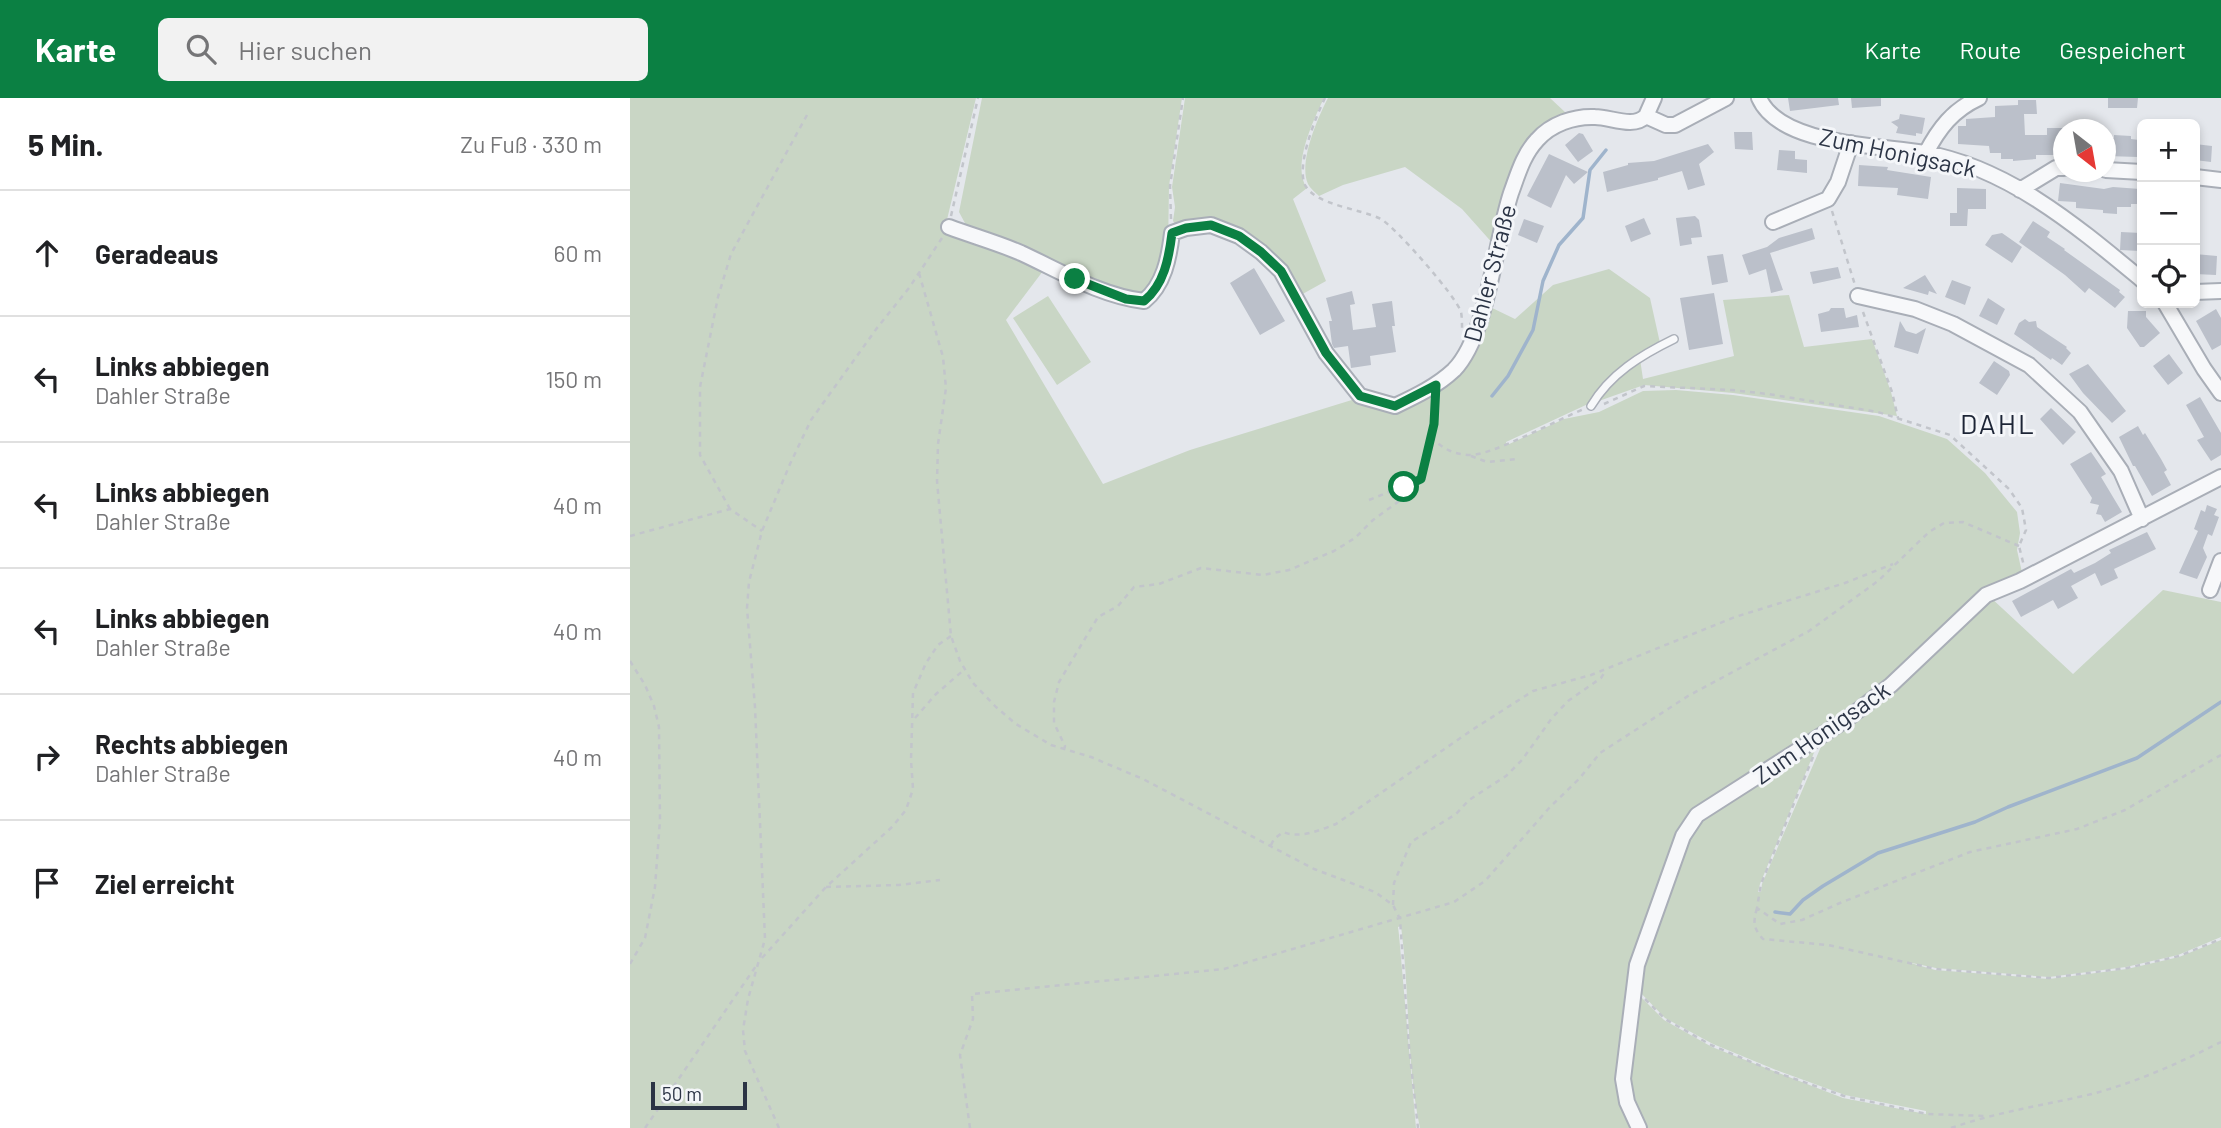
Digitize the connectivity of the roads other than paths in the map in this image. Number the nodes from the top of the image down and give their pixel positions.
1 (1654, 98) edge
2 (1726, 98) edge
3 (1759, 98) edge
4 (1979, 98) edge
5 (1646, 116) junction
6 (1851, 144) junction
7 (1926, 153) junction
8 (2053, 170) edge
9 (2116, 171) edge
10 (2137, 172) edge
11 (2200, 178) edge
12 (2221, 180) edge
13 (2020, 190) junction
14 (1773, 222) dead end
15 (949, 227) road end
16 (2137, 276) edge
17 (2221, 291) edge
18 (2200, 292) edge
19 (1858, 296) dead end
20 (2171, 308) edge
21 (1674, 339) dead end
22 (2221, 393) edge
23 (1591, 405) road end
24 (2221, 477) edge
25 (2142, 519) junction
26 (2221, 561) edge
27 (2210, 590) dead end
28 (1639, 1128) edge

1 - 5 street
2 - 5 street, Dahler Straße
3 - 6 street, Zum Honigsack
4 - 7 street
5 - 15 street, Dahler Straße
6 - 7 street, Zum Honigsack
6 - 14 street
7 - 13 street, Zum Honigsack
8 - 13 street
9 - 10 street
11 - 12 street
13 - 16 street, Zum Honigsack
17 - 18 street
19 - 25 street
20 - 22 street
21 - 23 lane
24 - 25 street, Zum Honigsack
25 - 28 street, Zum Honigsack
26 - 27 street

